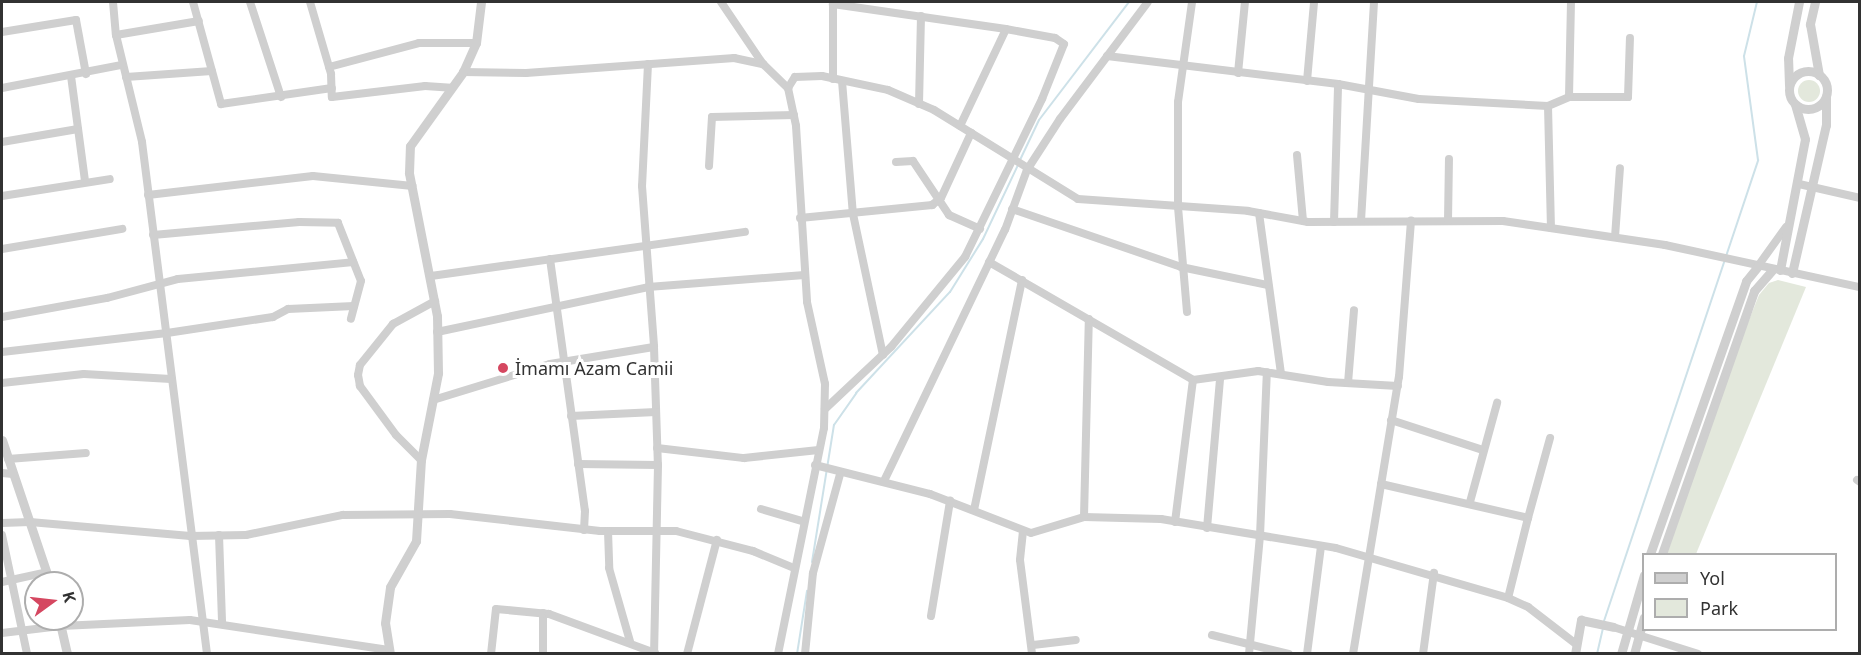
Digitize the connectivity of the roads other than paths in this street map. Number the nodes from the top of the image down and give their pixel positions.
1 (113, 2) edge
2 (193, 2) edge
3 (250, 2) edge
4 (310, 2) edge
5 (481, 2) edge
6 (721, 2) edge
7 (1148, 2) edge
8 (1191, 2) edge
9 (1245, 2) edge
10 (1314, 2) edge
11 (1374, 2) edge
12 (1571, 2) edge
13 (1799, 2) edge
14 (1815, 2) edge
15 (833, 3) edge
16 (921, 16) junction
17 (199, 21) junction
18 (1006, 29) junction
19 (2, 32) edge
20 (116, 35) junction
21 (1630, 38) dead end
22 (476, 43) junction
23 (1107, 56) junction
24 (648, 64) junction
25 (763, 64) junction
26 (122, 66) junction
27 (329, 67) junction
28 (1181, 68) junction
29 (212, 71) junction
30 (463, 72) junction
31 (1238, 73) junction
32 (86, 74) junction
33 (1819, 75) junction
34 (71, 76) junction
35 (126, 76) junction
36 (833, 79) junction
37 (842, 81) junction
38 (1307, 81) junction
39 (1338, 84) junction
40 (1790, 85) junction
41 (2, 88) edge
42 (332, 88) junction
43 (451, 88) junction
44 (788, 88) junction
45 (1369, 88) junction
46 (281, 97) junction
47 (1569, 97) junction
48 (1826, 97) junction
49 (919, 104) junction
50 (1795, 104) junction
51 (1548, 106) junction
52 (794, 115) junction
53 (960, 126) junction
54 (78, 129) junction
55 (971, 133) junction
56 (2, 142) edge
57 (1297, 155) dead end
58 (1449, 159) dead end
59 (896, 162) dead end
60 (1018, 164) junction
61 (708, 166) dead end
62 (1620, 168) dead end
63 (110, 179) dead end
64 (85, 181) junction
65 (1799, 184) junction
66 (413, 186) junction
67 (1814, 187) junction
68 (148, 195) junction
69 (2, 196) edge
70 (1860, 198) edge
71 (938, 200) junction
72 (1178, 207) junction
73 (1012, 209) junction
74 (1259, 213) junction
75 (853, 214) junction
76 (800, 218) junction
77 (1792, 218) junction
78 (1411, 220) junction
79 (1303, 221) junction
80 (1362, 221) junction
81 (1448, 221) junction
82 (1334, 222) junction
83 (1551, 228) junction
84 (122, 229) dead end
85 (980, 230) junction
86 (744, 232) dead end
87 (153, 235) junction
88 (1615, 237) junction
89 (2, 249) edge
90 (644, 249) junction
91 (550, 259) junction
92 (353, 262) junction
93 (989, 262) junction
94 (1758, 266) junction
95 (1181, 267) junction
96 (1777, 269) junction
97 (1792, 273) junction
98 (805, 275) junction
99 (431, 276) junction
100 (1022, 280) junction
101 (160, 282) junction
102 (1268, 285) junction
103 (1860, 286) edge
104 (648, 287) junction
105 (435, 300) junction
106 (354, 306) junction
107 (556, 306) junction
108 (1354, 310) dead end
109 (1187, 312) dead end
110 (2, 317) edge
111 (351, 319) dead end
112 (1089, 320) junction
113 (437, 332) junction
114 (166, 333) junction
115 (654, 347) junction
116 (2, 352) edge
117 (883, 355) junction
118 (563, 362) junction
119 (1267, 372) junction
120 (1281, 374) junction
121 (171, 379) junction
122 (1220, 379) junction
123 (1193, 380) junction
124 (2, 383) edge
125 (1348, 383) junction
126 (1398, 386) junction
127 (433, 400) junction
128 (1497, 403) dead end
129 (825, 409) junction
130 (656, 412) junction
131 (571, 416) junction
132 (1391, 420) junction
133 (1550, 438) dead end
134 (2, 440) edge
135 (657, 448) junction
136 (819, 450) junction
137 (1483, 450) junction
138 (86, 453) dead end
139 (8, 459) junction
140 (421, 460) junction
141 (578, 464) junction
142 (658, 465) junction
143 (817, 465) junction
144 (2, 473) edge
145 (837, 473) junction
146 (13, 474) junction
147 (884, 481) junction
148 (1381, 484) junction
149 (950, 501) junction
150 (1470, 502) junction
151 (761, 509) dead end
152 (974, 510) junction
153 (420, 516) junction
154 (1084, 517) junction
155 (1528, 518) junction
156 (802, 520) junction
157 (30, 522) junction
158 (1175, 522) junction
159 (2, 523) edge
160 (1207, 528) junction
161 (584, 530) junction
162 (608, 531) junction
163 (659, 531) junction
164 (1023, 531) junction
165 (219, 535) junction
166 (2, 536) edge
167 (190, 536) junction
168 (1260, 536) junction
169 (717, 540) junction
170 (1320, 546) junction
171 (1651, 553) edge
172 (1663, 553) edge
173 (1366, 560) junction
174 (794, 568) junction
175 (47, 571) edge
176 (1434, 576) junction
177 (24, 577) edge
178 (12, 580) junction
179 (1642, 581) edge
180 (2, 582) edge
181 (1508, 598) junction
182 (543, 613) junction
183 (931, 616) dead end
184 (200, 621) junction
185 (84, 622) edge
186 (222, 622) junction
187 (1642, 623) edge
188 (1613, 627) joint
189 (24, 631) junction
190 (62, 631) edge
191 (1625, 631) junction
192 (2, 633) edge
193 (1638, 634) junction
194 (1212, 635) dead end
195 (1076, 640) dead end
196 (630, 641) junction
197 (1250, 649) edge
198 (1575, 649) edge
199 (1033, 650) edge
200 (389, 652) edge
201 (655, 653) edge
202 (27, 654) edge
203 (68, 654) edge
204 (207, 654) edge
205 (491, 654) edge
206 (543, 654) edge
207 (687, 654) edge
208 (778, 654) edge
209 (805, 654) edge
210 (1288, 654) edge
211 (1306, 654) edge
212 (1353, 654) edge
213 (1423, 654) edge
214 (1621, 654) edge
215 (1634, 654) edge
216 (1698, 654) edge

1 - 20 street
2 - 17 street
3 - 46 street
4 - 27 street
5 - 22 street
6 - 25 street
7 - 23 street
8 - 28 street
9 - 31 street
10 - 38 street
11 - 45 street
12 - 47 street
13 - 40 street
14 - 33 street
15 - 16 street
15 - 36 street
16 - 18 street
16 - 49 street
17 - 20 street
17 - 29 street
18 - 53 street
18 - 60 street
19 - 32 street
20 - 26 street
21 - 47 street
22 - 27 street
22 - 30 street
23 - 28 street
23 - 60 street
24 - 25 street
24 - 30 street
24 - 90 street
25 - 44 street
26 - 32 street
26 - 35 street
27 - 42 street
28 - 31 street
28 - 72 street
29 - 35 street
29 - 46 street
30 - 43 street
31 - 38 street
32 - 34 street
33 - 40 street
33 - 48 street
34 - 41 street
34 - 54 street
35 - 68 street
36 - 37 street
36 - 44 street
37 - 49 street
37 - 75 street
38 - 39 street
39 - 45 street
39 - 82 street
40 - 50 street
42 - 43 street
42 - 46 street
43 - 66 street
44 - 52 street
45 - 51 street
45 - 80 street
47 - 51 street
48 - 50 street
48 - 67 street
49 - 53 street
50 - 65 street
51 - 83 street
52 - 61 street
52 - 76 street
53 - 55 street
54 - 56 street
54 - 64 street
55 - 60 street
55 - 71 street
57 - 79 street
58 - 81 street
59 - 71 street
60 - 72 street
60 - 73 street
60 - 85 street
62 - 88 street
63 - 64 street
64 - 69 street
65 - 67 street
65 - 77 street
66 - 68 street
66 - 99 street
67 - 70 street
67 - 97 street
68 - 87 street
71 - 75 street
71 - 85 street
72 - 74 street
72 - 95 street
73 - 93 street
73 - 95 street
74 - 79 street
74 - 102 street
75 - 76 street
75 - 117 street
76 - 98 street
77 - 94 street
77 - 96 street
78 - 80 street
78 - 81 street
78 - 126 street
79 - 82 street
80 - 82 street
81 - 83 street
83 - 88 street
84 - 89 street
85 - 117 street
86 - 90 street
87 - 92 street
87 - 101 street
88 - 94 street
90 - 91 street
90 - 104 street
91 - 99 street
91 - 107 street
92 - 101 street
92 - 106 street
93 - 100 street
93 - 147 street
94 - 96 street
94 - 171 street
95 - 102 street
95 - 109 street
96 - 97 street
96 - 172 street
97 - 103 street
98 - 104 street
98 - 129 street
99 - 105 street
100 - 112 street
100 - 152 street
101 - 110 street
101 - 114 street
102 - 120 street
104 - 107 street
104 - 115 street
105 - 113 street
105 - 140 street
106 - 111 street
106 - 114 street
107 - 113 street
107 - 118 street
108 - 125 street
112 - 123 street
112 - 154 street
113 - 127 street
114 - 116 street
114 - 121 street
115 - 118 street
115 - 130 street
117 - 129 street
118 - 127 street
118 - 131 street
119 - 120 street
119 - 122 street
119 - 168 street
120 - 125 street
121 - 124 street
121 - 167 street
122 - 123 street
122 - 160 street
123 - 158 street
125 - 126 street
126 - 132 street
127 - 140 street
128 - 137 street
129 - 136 street
130 - 131 street
130 - 135 street
131 - 141 street
132 - 137 street
132 - 148 street
133 - 155 street
134 - 139 street
135 - 136 street
135 - 142 street
136 - 143 street
137 - 150 street
138 - 139 street
139 - 146 street
140 - 153 street
141 - 142 street
141 - 161 street
142 - 163 street
143 - 145 street
143 - 156 street
144 - 146 street
145 - 147 street
145 - 209 street
146 - 157 street
147 - 149 street
148 - 150 street
148 - 173 street
149 - 152 street
149 - 183 street
150 - 155 street
151 - 156 street
152 - 164 street
153 - 161 street
153 - 165 street
153 - 200 street
154 - 158 street
154 - 164 street
155 - 181 street
156 - 174 street
157 - 159 street
157 - 167 street
157 - 175 street
158 - 160 street
160 - 168 street
161 - 162 street
162 - 163 street
162 - 196 street
163 - 169 street
163 - 201 street
164 - 199 street
165 - 167 street
165 - 186 street
166 - 178 street
167 - 184 street
168 - 170 street
168 - 197 street
169 - 174 street
169 - 207 street
170 - 173 street
170 - 211 street
173 - 176 street
173 - 212 street
174 - 208 street
176 - 181 street
176 - 213 street
177 - 178 street
178 - 180 street
178 - 189 street
179 - 191 street
181 - 198 street
182 - 196 street
182 - 205 street
182 - 206 street
184 - 185 street
184 - 186 street
184 - 204 street
186 - 200 street
187 - 193 street
188 - 191 street
188 - 198 street
189 - 192 street
189 - 202 street
190 - 203 street
191 - 193 street
191 - 214 street
193 - 215 street
193 - 216 street
194 - 197 street
195 - 199 street
196 - 201 street
197 - 210 street

